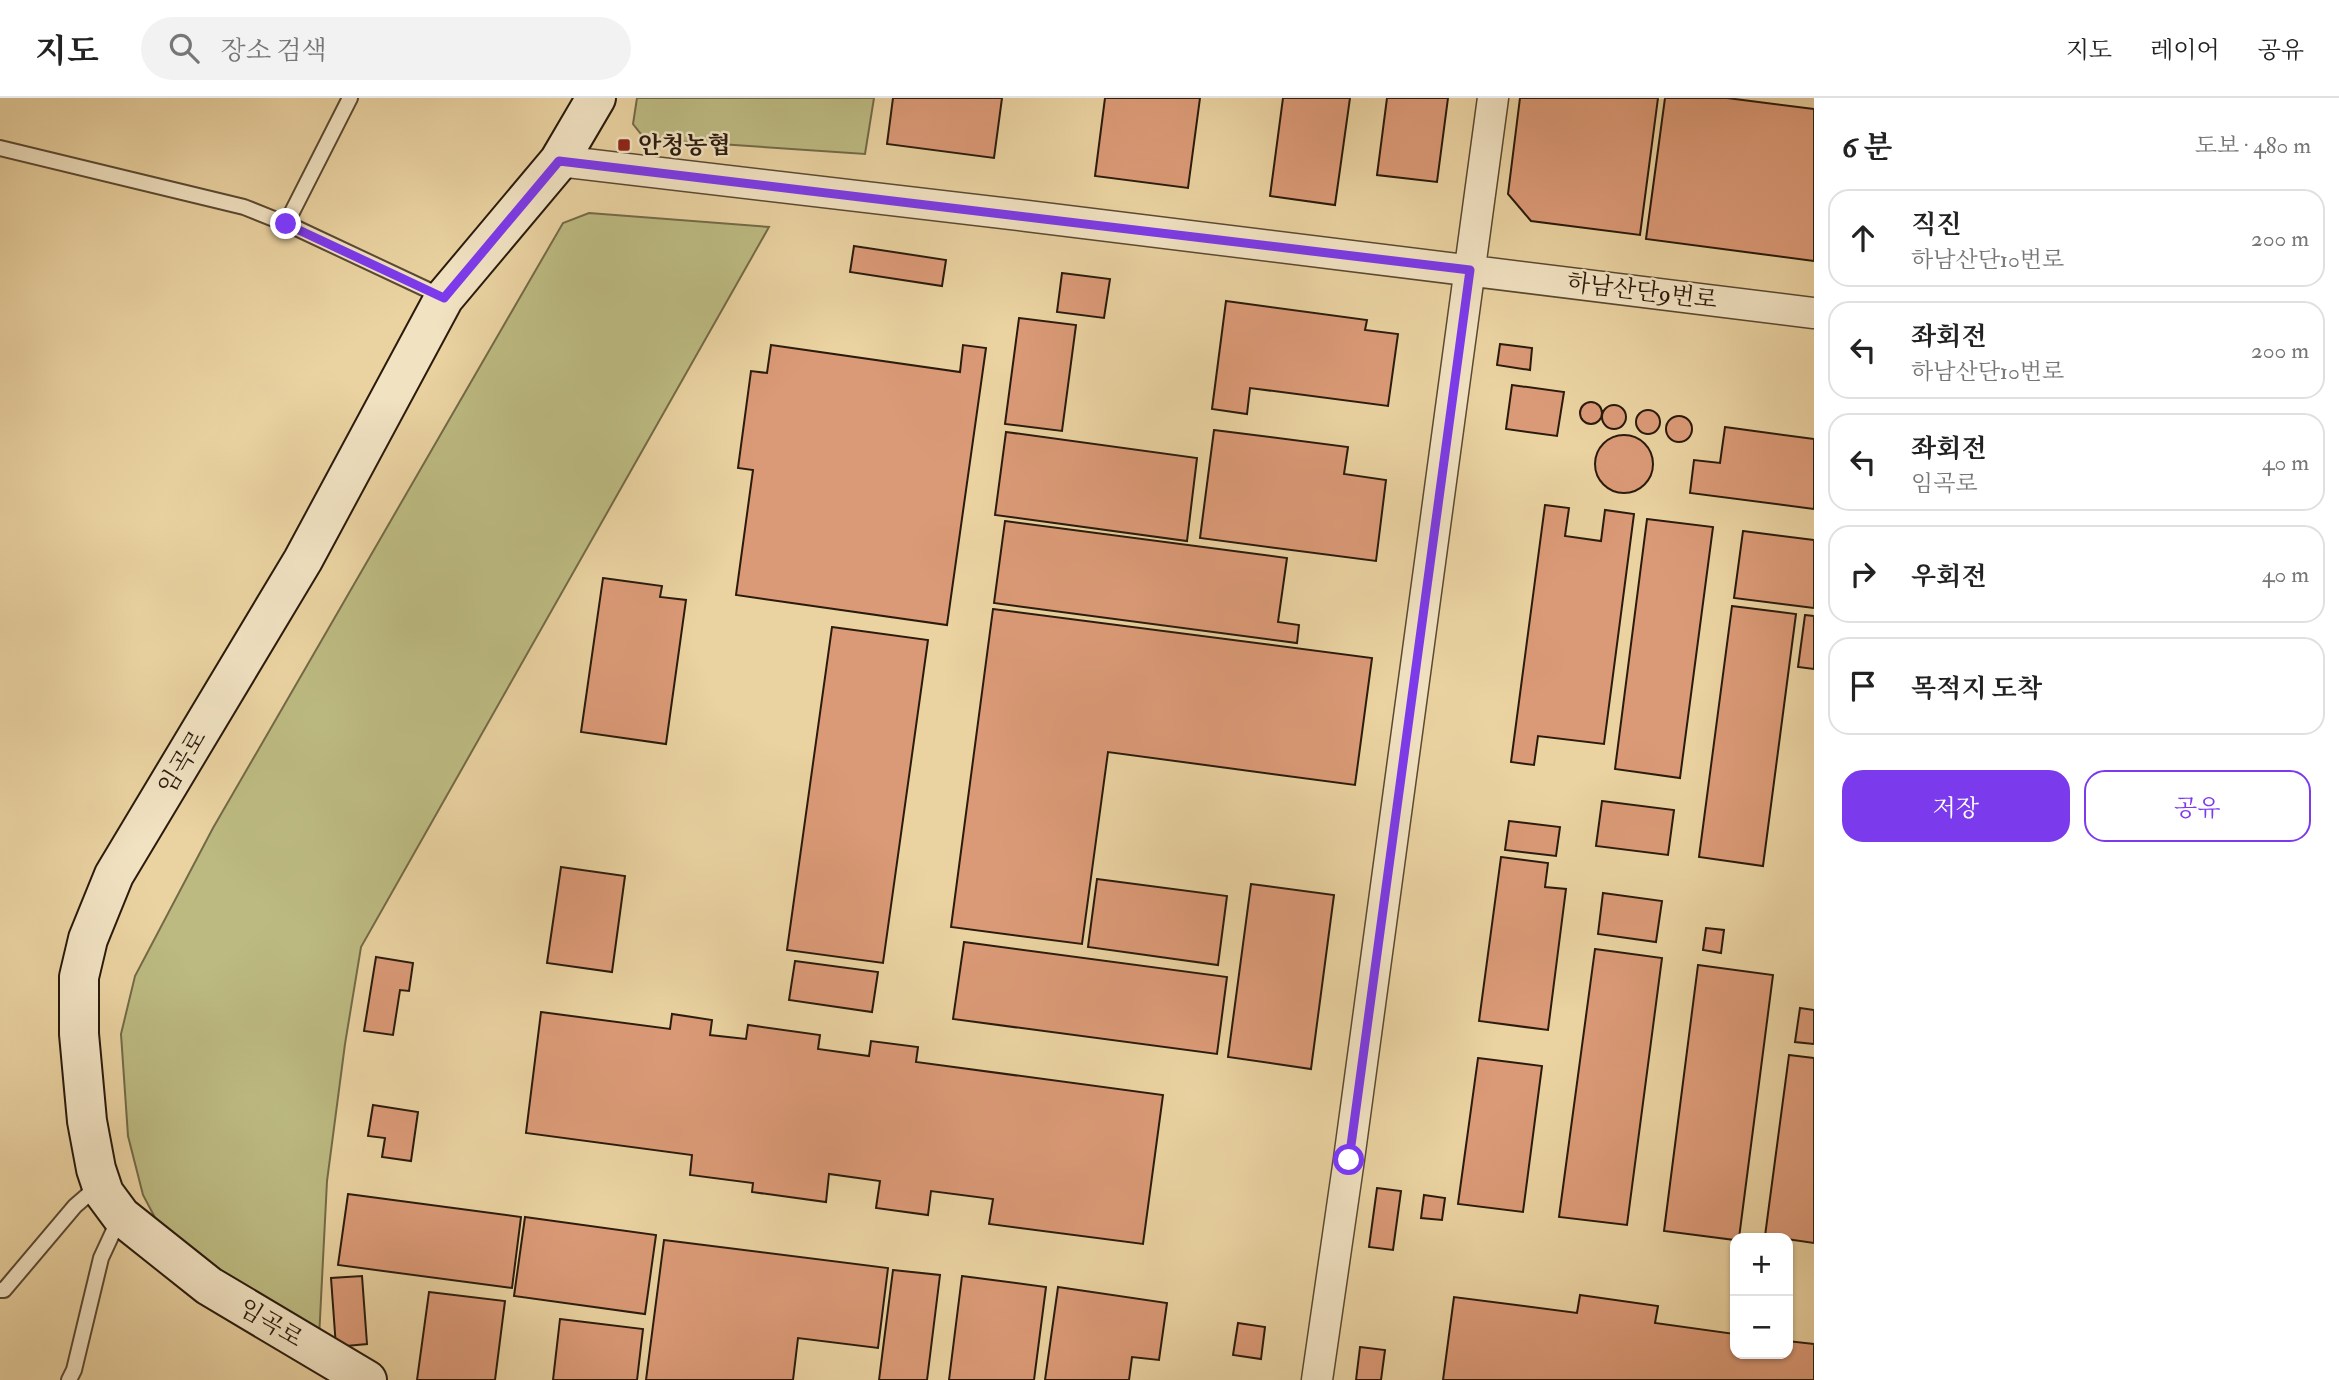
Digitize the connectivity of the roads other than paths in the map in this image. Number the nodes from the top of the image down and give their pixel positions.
1 (351, 98) edge
2 (596, 98) edge
3 (1493, 98) edge
4 (0, 149) edge
5 (559, 161) junction
6 (286, 224) junction
7 (1470, 270) junction
8 (444, 298) junction
9 (1814, 313) edge
10 (101, 1183) junction
11 (121, 1216) junction
12 (0, 1290) edge
13 (69, 1380) edge
14 (367, 1380) edge
15 (1317, 1380) edge

1 - 6 lane
2 - 5 main road, 임곡로
3 - 7 street
4 - 6 lane
5 - 7 street, 하남산단9번로
5 - 8 main road, 임곡로
6 - 8 lane
7 - 9 street, 하남산단9번로
7 - 15 street
8 - 10 main road, 임곡로
10 - 11 main road, 임곡로
10 - 12 lane
11 - 13 lane
11 - 14 main road, 임곡로

